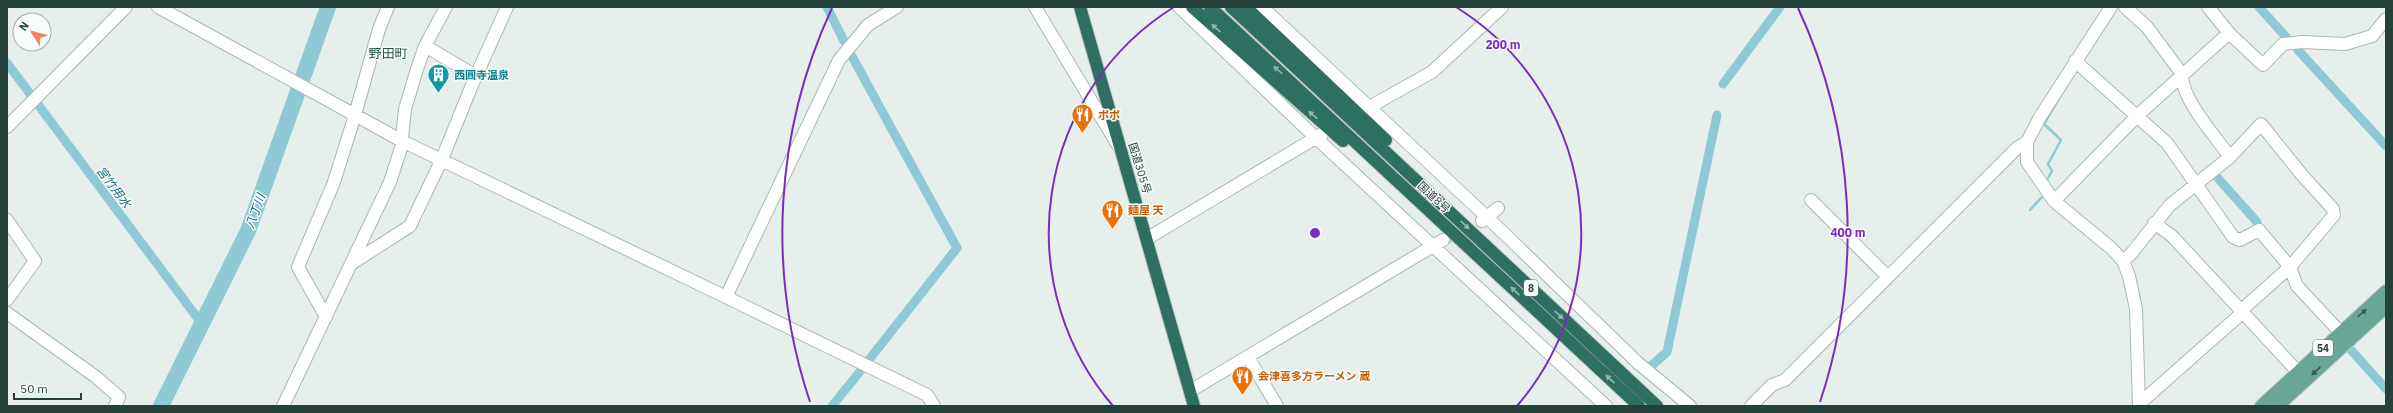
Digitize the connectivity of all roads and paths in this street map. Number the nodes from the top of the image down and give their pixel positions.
1 (126, 7) edge
2 (158, 7) edge
3 (388, 7) edge
4 (446, 7) edge
5 (507, 7) edge
6 (897, 7) edge
7 (1035, 7) edge
8 (1080, 7) edge
9 (1179, 7) edge
10 (1192, 7) edge
11 (1210, 7) edge
12 (1231, 7) edge
13 (1246, 7) edge
14 (1262, 7) edge
15 (1502, 7) edge
16 (2111, 7) edge
17 (2125, 7) edge
18 (2208, 7) edge
19 (2386, 19) edge
20 (2229, 33) junction
21 (425, 46) junction
22 (2075, 61) junction
23 (2182, 74) junction
24 (476, 76) junction
25 (1366, 109) junction
26 (355, 115) junction
27 (2138, 115) junction
28 (7, 127) edge
29 (1320, 136) junction
30 (402, 141) junction
31 (2028, 142) junction
32 (1120, 149) junction
33 (2230, 157) junction
34 (442, 159) junction
35 (1406, 169) junction
36 (2195, 184) junction
37 (1409, 191) junction
38 (1811, 200) dead end
39 (2054, 201) junction
40 (1498, 208) dead end
41 (1484, 219) junction
42 (7, 220) edge
43 (2154, 223) junction
44 (1148, 238) junction
45 (1438, 243) junction
46 (2123, 261) junction
47 (351, 264) junction
48 (2290, 267) junction
49 (1887, 276) junction
50 (2386, 291) edge
51 (726, 296) junction
52 (7, 300) edge
53 (2386, 307) edge
54 (7, 313) edge
55 (2242, 313) junction
56 (326, 317) junction
57 (2340, 332) junction
58 (1248, 357) junction
59 (2298, 372) junction
60 (1190, 391) junction
61 (2139, 405) edge
62 (115, 406) edge
63 (283, 406) edge
64 (934, 406) edge
65 (1194, 406) edge
66 (1277, 406) edge
67 (1606, 406) edge
68 (1639, 406) edge
69 (1657, 406) edge
70 (1690, 406) edge
71 (1751, 406) edge
72 (2261, 406) edge
73 (2278, 406) edge

1 - 28 street
2 - 26 street
3 - 26 street
4 - 21 street
5 - 24 street
6 - 51 street
7 - 32 street
8 - 32 highway, 国道305号
9 - 29 street
37 -> 10 highway, 8
37 -> 11 highway, 国道8号 / 8
12 - 35 highway, 国道8号 / 8
13 - 35 highway, 8
14 - 25 street
15 - 25 street
16 - 22 street
17 - 23 street
18 - 20 street
19 - 20 street
20 - 23 street
21 - 24 street
21 - 30 street
22 - 27 street
22 - 31 street
23 - 27 street
23 - 33 street
24 - 34 street
25 - 41 street
26 - 30 street
26 - 56 street
27 - 36 street
27 - 39 street
29 - 44 street
29 - 45 street
30 - 34 street
30 - 47 street
31 - 39 street
31 - 49 street
32 - 44 highway, 国道305号
33 - 36 street
33 - 48 street
34 - 47 street
34 - 51 street
35 -> 69 highway, 国道8号 / 8
36 - 43 street
36 - 48 street
68 -> 37 highway, 国道8号 / 8
38 - 49 street
39 - 46 street
40 - 41 street
41 - 70 street
42 - 52 street
43 - 46 street
43 - 55 street
44 - 60 highway, 国道305号
45 - 58 street
45 - 67 street
46 - 61 street
47 - 56 street
48 - 55 street
48 - 57 street
49 - 71 street
57 -> 50 main road, 54
51 - 64 street
53 -> 73 main road, 54
54 - 62 street
55 - 59 street
55 - 61 street
56 - 63 street
57 - 59 main road, 54
58 - 60 street
58 - 66 street
59 - 72 main road, 54
60 - 65 highway, 国道305号

